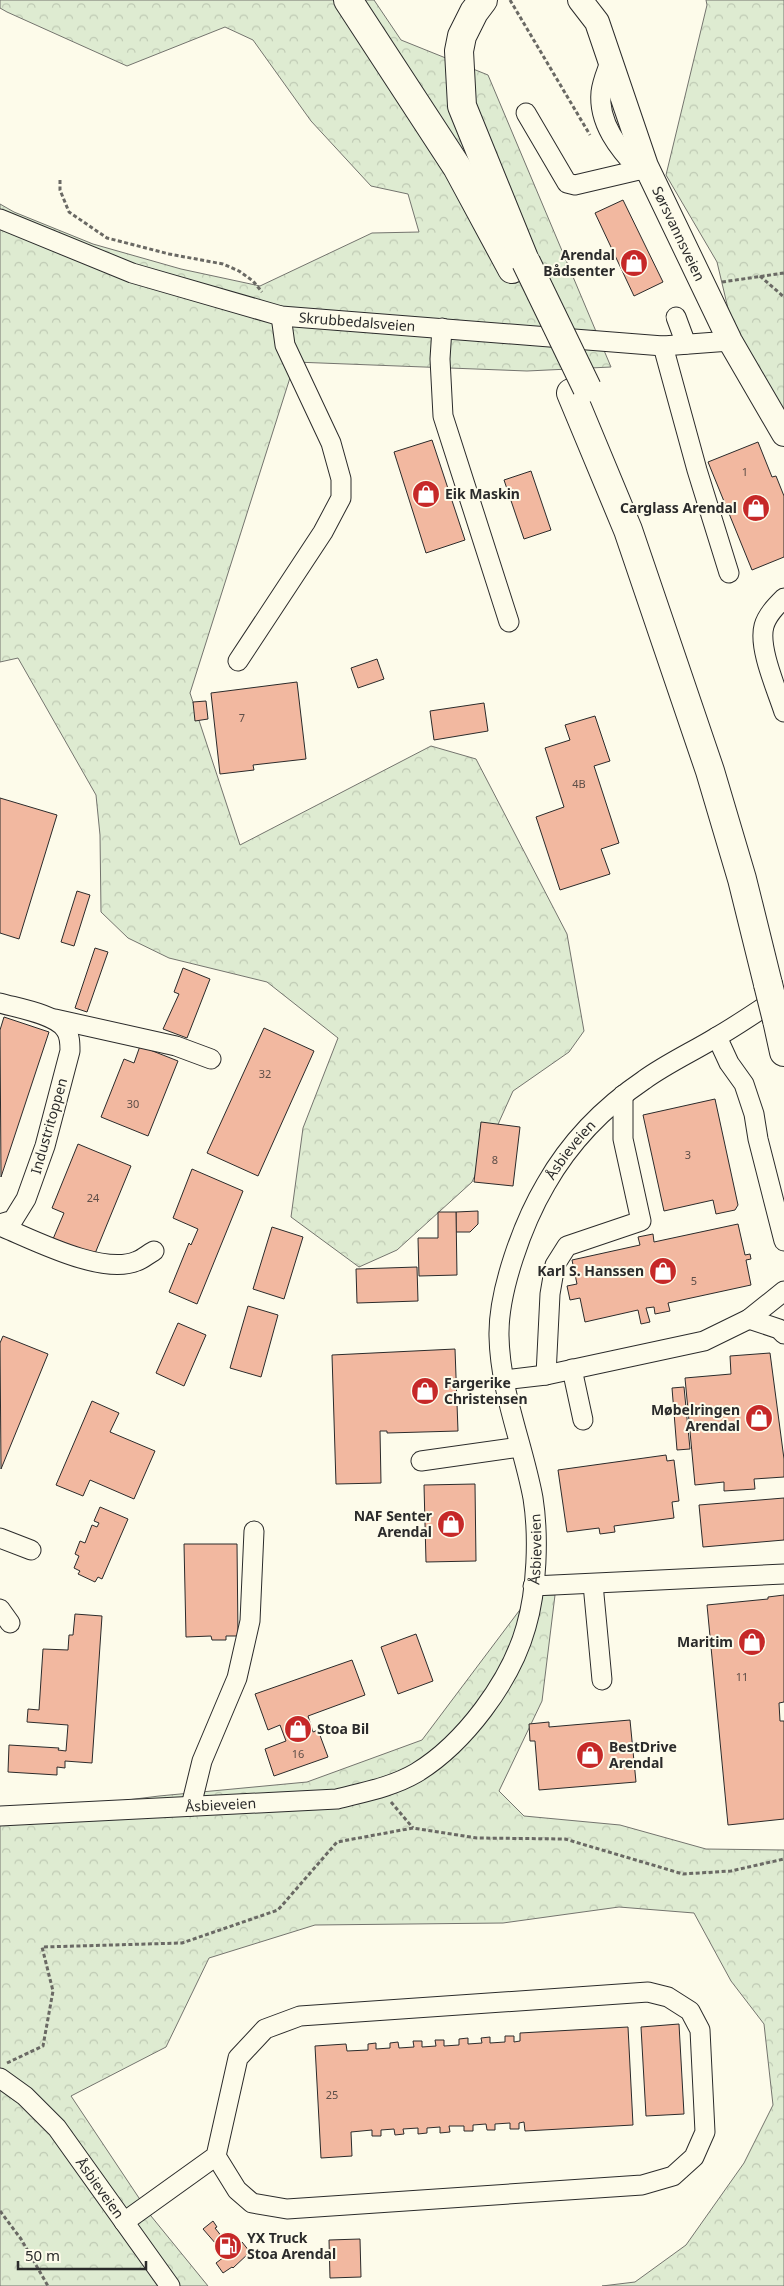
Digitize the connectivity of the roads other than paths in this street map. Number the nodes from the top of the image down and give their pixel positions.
1 (348, 0) edge
2 (368, 0) edge
3 (483, 0) edge
4 (580, 0) edge
5 (596, 11) edge
6 (526, 113) dead end
7 (642, 168) junction
8 (0, 219) edge
9 (519, 265) junction
10 (281, 316) junction
11 (676, 317) dead end
12 (442, 328) junction
13 (730, 341) junction
14 (686, 344) junction
15 (663, 346) junction
16 (784, 434) edge
17 (729, 573) dead end
18 (784, 598) edge
19 (509, 622) dead end
20 (238, 661) dead end
21 (784, 712) edge
22 (778, 993) edge
23 (0, 1003) edge
24 (55, 1019) junction
25 (717, 1037) junction
26 (784, 1052) edge
27 (211, 1059) dead end
28 (623, 1095) junction
29 (0, 1225) edge
30 (784, 1241) edge
31 (154, 1251) dead end
32 (784, 1291) edge
33 (749, 1319) junction
34 (784, 1334) edge
35 (572, 1369) junction
36 (546, 1375) junction
37 (504, 1380) junction
38 (583, 1420) dead end
39 (520, 1447) junction
40 (422, 1460) dead end
41 (254, 1531) dead end
42 (0, 1538) edge
43 (31, 1550) dead end
44 (784, 1574) edge
45 (593, 1584) junction
46 (533, 1586) junction
47 (602, 1680) dead end
48 (191, 1806) junction
49 (0, 1816) edge
50 (0, 2078) edge
51 (216, 2156) junction
52 (124, 2222) junction
53 (170, 2286) edge

1 - 9 highway
2 - 9 highway
3 - 9 highway
4 - 5 main road, Sørsvannsveien
5 - 7 main road, Sørsvannsveien
6 - 7 street
7 - 13 main road, Sørsvannsveien
8 - 10 street, Skrubbedalsveien
9 - 22 highway, bridge
10 - 12 street, Skrubbedalsveien
10 - 20 street
11 - 14 street
12 - 15 street, Skrubbedalsveien
12 - 19 street
13 - 14 street, Skrubbedalsveien
13 - 16 main road, Sørsvannsveien
14 - 15 street, Skrubbedalsveien
15 - 17 street
18 - 21 street
22 - 25 street, Åsbieveien
22 - 26 highway
23 - 24 street
24 - 27 street
24 - 29 street, Industritoppen
25 - 28 street, Åsbieveien
25 - 30 street
28 - 36 street
28 - 37 street, Åsbieveien
29 - 31 street, Industritoppen
32 - 33 street
33 - 34 street
33 - 35 street
35 - 36 street
35 - 38 street
36 - 37 street
37 - 39 street, Åsbieveien
39 - 40 street
39 - 46 street, Åsbieveien
41 - 48 street
42 - 43 street
44 - 45 street
45 - 46 street
45 - 47 street
46 - 48 street, Åsbieveien
48 - 49 street, Åsbieveien
50 - 52 street, Åsbieveien
51 - 51 street
51 - 52 street
52 - 53 street, Åsbieveien

